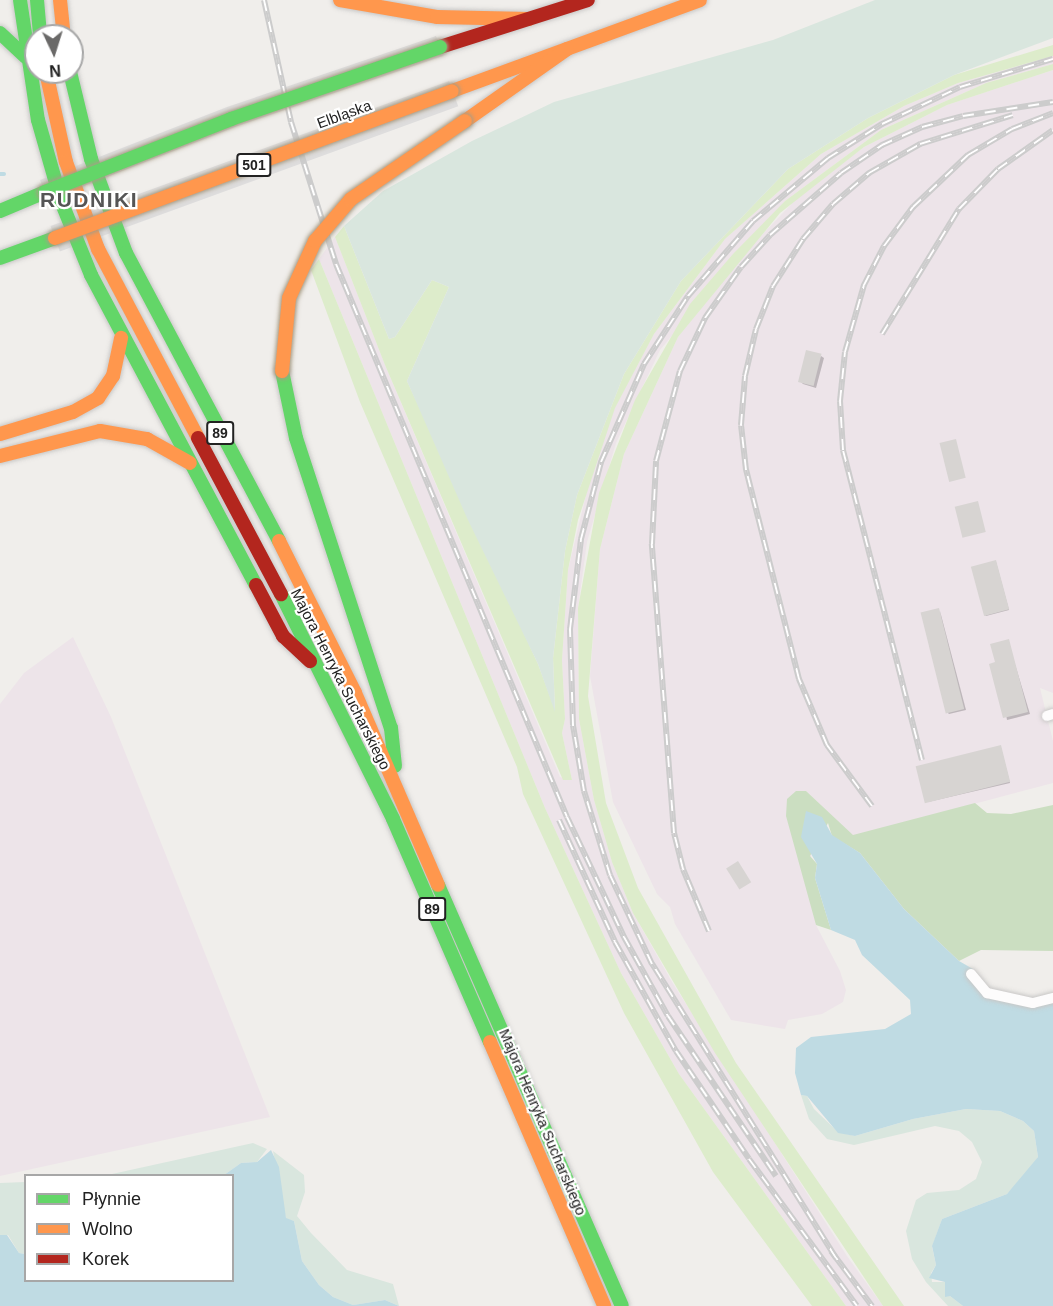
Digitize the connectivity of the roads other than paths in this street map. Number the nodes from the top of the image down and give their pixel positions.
1 (20, 0) edge
2 (37, 0) edge
3 (60, 0) edge
4 (588, 0) edge
5 (700, 0) edge
6 (344, 2) edge
7 (529, 19) junction
8 (39, 24) edge
9 (63, 24) edge
10 (0, 33) edge
11 (24, 38) edge
12 (567, 49) junction
13 (24, 55) edge
14 (31, 84) edge
15 (49, 84) edge
16 (73, 84) edge
17 (0, 211) edge
18 (0, 258) edge
19 (121, 338) junction
20 (0, 434) edge
21 (0, 456) edge
22 (190, 464) junction
23 (321, 670) junction
24 (398, 784) junction
25 (971, 974) dead end
26 (1053, 998) edge
27 (604, 1306) edge
28 (622, 1306) edge

1 - 11 main road
2 - 8 main road
3 - 9 main road
4 - 7 main road
5 - 12 main road, Elbląska / 501
6 - 7 main road
7 - 17 main road, bridge
10 - 13 main road
12 - 18 main road, Elbląska / 501, bridge
12 - 24 main road, bridge
14 - 19 main road
15 - 23 main road, Majora Henryka Sucharskiego / 89
16 - 24 main road, Majora Henryka Sucharskiego / 89
19 - 20 main road
19 - 22 main road
21 - 22 main road
22 - 23 main road
23 - 27 main road, Majora Henryka Sucharskiego / 89
24 - 28 main road, Majora Henryka Sucharskiego / 89
25 - 26 street

